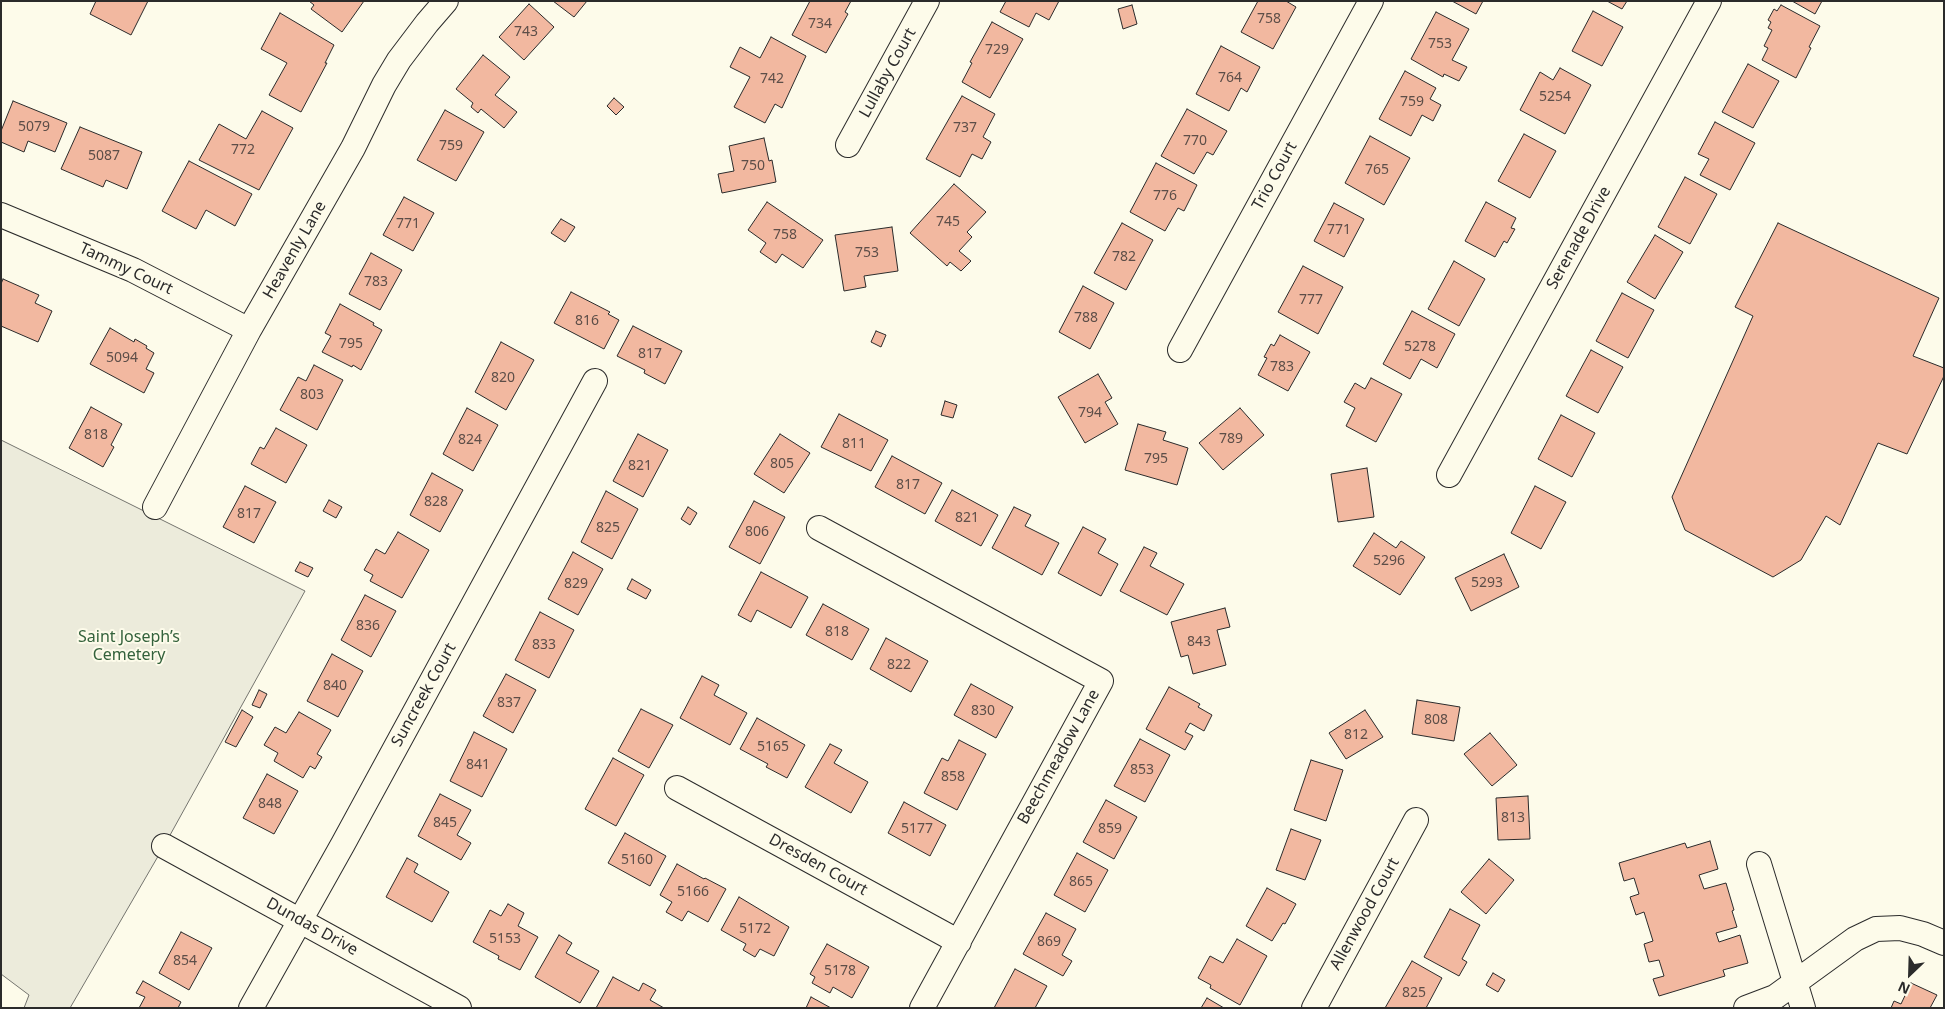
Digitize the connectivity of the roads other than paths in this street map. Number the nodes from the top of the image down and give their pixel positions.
1 (446, 1) edge
2 (927, 1) edge
3 (1371, 1) edge
4 (1709, 1) edge
5 (848, 145) dead end
6 (1, 215) edge
7 (249, 330) junction
8 (1180, 350) dead end
9 (595, 382) dead end
10 (1449, 475) dead end
11 (155, 507) dead end
12 (819, 528) dead end
13 (677, 788) dead end
14 (1416, 820) dead end
15 (164, 846) dead end
16 (1759, 864) dead end
17 (299, 920) junction
18 (959, 942) junction
19 (1944, 943) edge
20 (1795, 983) junction
21 (251, 1008) edge
22 (459, 1008) edge
23 (922, 1008) edge
24 (1314, 1008) edge
25 (1746, 1008) edge
26 (1803, 1008) edge

1 - 7 street, Heavenly Lane
2 - 5 street, Lullaby Court
3 - 8 street, Trio Court
4 - 10 street, Serenade Drive
6 - 7 street, Tammy Court
7 - 11 street, Heavenly Lane
9 - 17 street, Suncreek Court
12 - 18 street, Beechmeadow Lane
13 - 18 street, Dresden Court
14 - 24 street, Allenwood Court
15 - 17 street, Dundas Drive
16 - 20 street
17 - 21 street, Suncreek Court
17 - 22 street, Dundas Drive
18 - 23 street, Beechmeadow Lane
19 - 20 street
20 - 25 street
20 - 26 street

